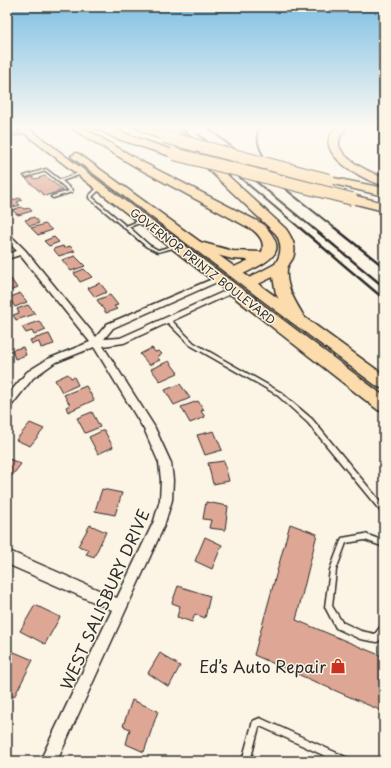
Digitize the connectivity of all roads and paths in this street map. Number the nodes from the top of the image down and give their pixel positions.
1 (70, 164) edge
2 (88, 164) edge
3 (138, 164) edge
4 (203, 164) edge
5 (213, 164) edge
6 (264, 164) edge
7 (349, 164) edge
8 (82, 173) junction
9 (26, 176) dead end
10 (60, 181) junction
11 (384, 182) edge
12 (118, 185) junction
13 (100, 187) junction
14 (384, 192) edge
15 (52, 197) dead end
16 (384, 207) edge
17 (144, 220) junction
18 (126, 227) junction
19 (7, 236) edge
20 (176, 245) junction
21 (200, 246) junction
22 (22, 252) junction
23 (266, 256) junction
24 (7, 257) edge
25 (280, 267) junction
26 (235, 272) junction
27 (220, 279) junction
28 (250, 283) junction
29 (235, 290) junction
30 (155, 307) junction
31 (297, 318) junction
32 (168, 320) junction
33 (96, 343) junction
34 (384, 383) edge
35 (7, 403) edge
36 (384, 405) edge
37 (384, 511) edge
38 (384, 544) edge
39 (7, 556) edge
40 (121, 607) junction
41 (384, 629) edge
42 (48, 761) edge
43 (246, 761) edge
44 (345, 761) edge

1 - 8 main road, GOVERNOR PRINTZ BOULEVARD
2 - 12 main road, GOVERNOR PRINTZ BOULEVARD
3 - 23 highway
4 - 25 highway
5 - 16 highway, bridge
6 - 14 highway, bridge
7 - 11 highway
8 - 10 lane
8 - 13 main road, GOVERNOR PRINTZ BOULEVARD
9 - 10 lane
10 - 15 lane
12 - 13 main road
12 - 21 main road, GOVERNOR PRINTZ BOULEVARD
13 - 17 main road, GOVERNOR PRINTZ BOULEVARD
13 - 18 lane
17 - 18 lane
17 - 20 main road, GOVERNOR PRINTZ BOULEVARD
18 - 20 lane
19 - 22 street, WEST SALISBURY DRIVE
20 - 27 main road, GOVERNOR PRINTZ BOULEVARD
21 - 23 highway
21 - 26 main road, GOVERNOR PRINTZ BOULEVARD
22 - 24 street
22 - 33 street, WEST SALISBURY DRIVE
23 - 26 highway
25 - 28 highway
25 - 31 highway
26 - 27 main road
26 - 28 main road, GOVERNOR PRINTZ BOULEVARD
27 - 29 main road, GOVERNOR PRINTZ BOULEVARD
27 - 30 street
28 - 29 main road
28 - 31 main road, GOVERNOR PRINTZ BOULEVARD
29 - 32 street
29 - 36 main road, GOVERNOR PRINTZ BOULEVARD
30 - 32 street
30 - 33 street
31 - 34 main road, GOVERNOR PRINTZ BOULEVARD
32 - 33 street
32 - 37 lane
33 - 35 street
33 - 40 street, WEST SALISBURY DRIVE
38 - 41 lane
39 - 40 street
40 - 42 street, WEST SALISBURY DRIVE
43 - 44 lane

